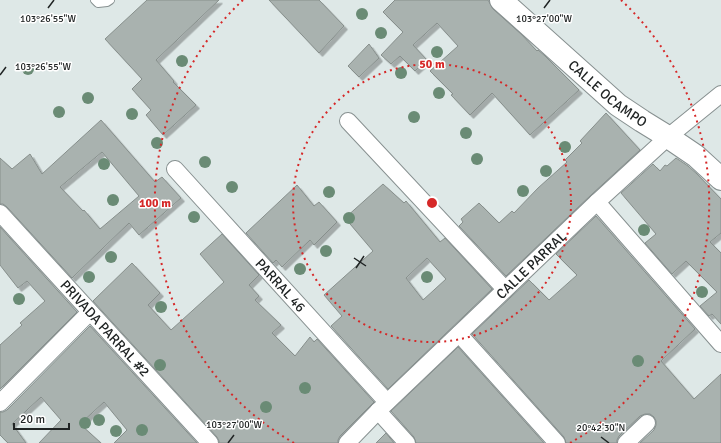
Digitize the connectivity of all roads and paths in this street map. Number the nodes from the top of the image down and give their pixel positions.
1 (95, 0) edge
2 (110, 0) edge
3 (502, 0) edge
4 (721, 94) edge
5 (348, 122) dead end
6 (668, 137) junction
7 (175, 169) dead end
8 (721, 179) edge
9 (597, 202) junction
10 (0, 213) edge
11 (505, 289) junction
12 (90, 312) junction
13 (459, 334) junction
14 (721, 344) edge
15 (0, 403) edge
16 (382, 406) junction
17 (647, 423) dead end
18 (210, 443) edge
19 (347, 443) edge
20 (407, 443) edge
21 (557, 443) edge
22 (626, 443) edge

1 - 2 lane
3 - 6 street, CALLE OCAMPO
4 - 6 street, CALLE PARRAL
5 - 11 street
6 - 8 street, CALLE OCAMPO
6 - 9 street, CALLE PARRAL
7 - 16 street, PARRAL 46
9 - 11 street, CALLE PARRAL
9 - 14 street
10 - 12 street, PRIVADA PARRAL #2
11 - 13 street, CALLE PARRAL
12 - 15 street
12 - 18 street, PRIVADA PARRAL #2
13 - 16 street, CALLE PARRAL
13 - 21 street
16 - 19 street, CALLE PARRAL
16 - 20 street, PARRAL 46
17 - 22 street

